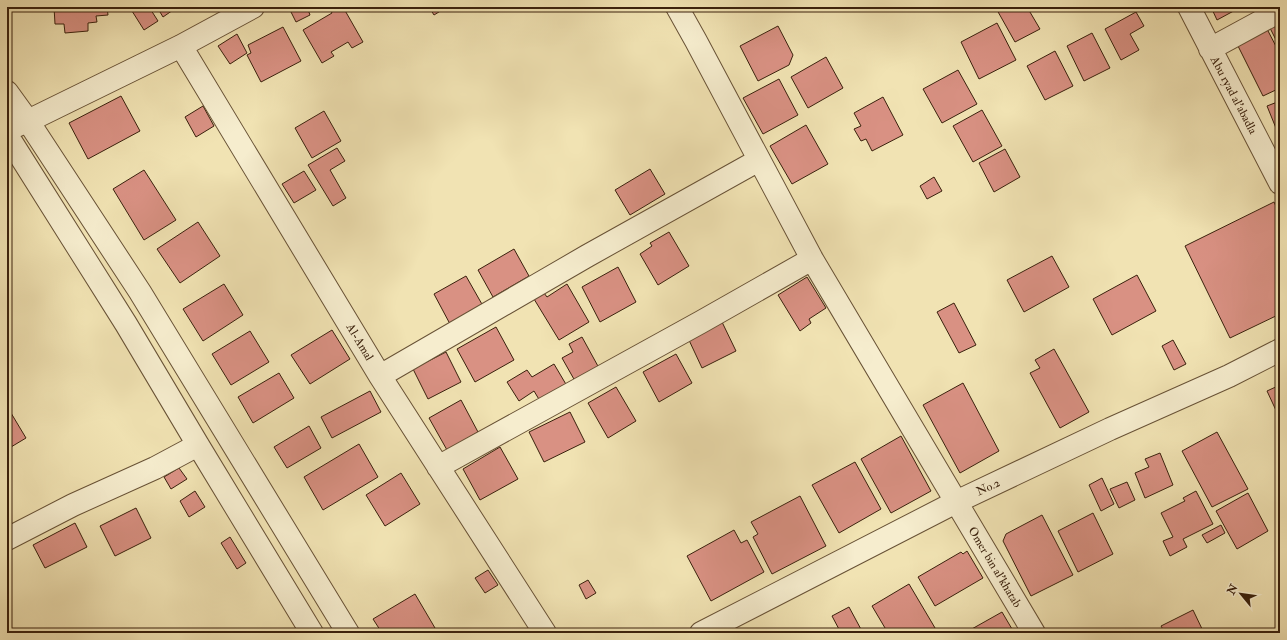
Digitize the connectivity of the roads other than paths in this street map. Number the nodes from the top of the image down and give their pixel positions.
1 (253, 7) edge
2 (677, 7) edge
3 (1189, 7) edge
4 (1280, 11) edge
5 (181, 46) junction
6 (1210, 49) junction
7 (7, 92) edge
8 (28, 122) junction
9 (7, 129) edge
10 (7, 135) edge
11 (759, 160) junction
12 (1280, 183) edge
13 (812, 259) junction
14 (1280, 350) edge
15 (380, 376) junction
16 (198, 445) junction
17 (438, 467) junction
18 (956, 502) junction
19 (7, 539) edge
20 (312, 633) edge
21 (348, 633) edge
22 (546, 633) edge
23 (701, 633) edge
24 (1034, 633) edge

1 - 5 street
2 - 11 street, Omer bin al'khatab
3 - 6 street, Abu ryad al'abadla
4 - 6 street
5 - 8 street
5 - 15 street, Al-Amal
6 - 12 street, Abu ryad al'abadla
7 - 8 street
8 - 9 street
8 - 21 street
10 - 16 street
11 - 13 street, Omer bin al'khatab
11 - 15 street
13 - 17 street
13 - 18 street, Omer bin al'khatab
14 - 18 street, No.2
15 - 17 street, Al-Amal
16 - 19 street
16 - 20 street
17 - 22 street, Al-Amal
18 - 23 street, No.2
18 - 24 street, Omer bin al'khatab

